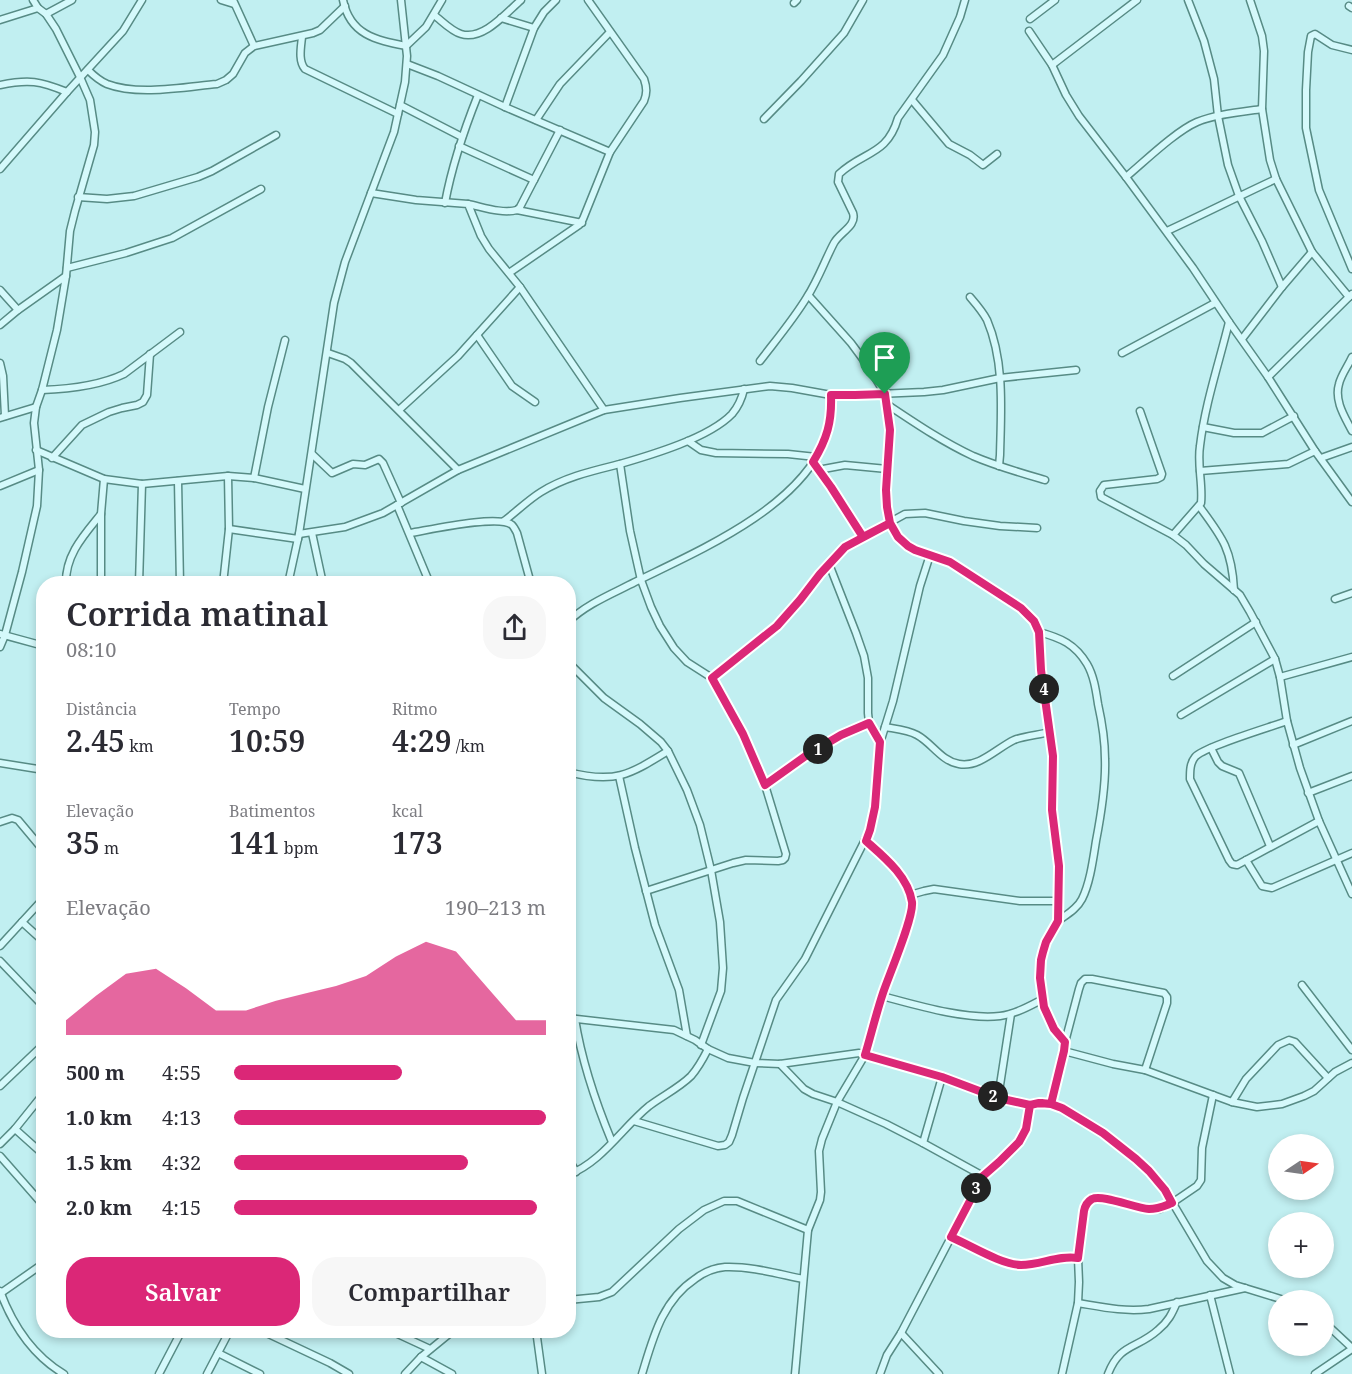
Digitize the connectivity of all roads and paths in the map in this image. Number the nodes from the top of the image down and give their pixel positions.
1 (33, 0) edge
2 (72, 0) edge
3 (142, 0) edge
4 (220, 0) edge
5 (442, 0) edge
6 (521, 0) edge
7 (556, 0) edge
8 (588, 0) edge
9 (863, 0) edge
10 (965, 0) edge
11 (1055, 0) edge
12 (1137, 0) edge
13 (1188, 0) edge
14 (1250, 0) edge
15 (399, 1) edge
16 (234, 2) edge
17 (344, 3) edge
18 (38, 8) junction
19 (46, 14) junction
20 (434, 15) junction
21 (501, 18) junction
22 (1030, 19) dead end
23 (0, 20) edge
24 (534, 28) junction
25 (1029, 31) dead end
26 (610, 32) junction
27 (302, 36) junction
28 (254, 46) junction
29 (406, 46) junction
30 (1352, 50) edge
31 (407, 64) junction
32 (1052, 65) junction
33 (88, 70) junction
34 (80, 77) junction
35 (0, 85) edge
36 (67, 92) junction
37 (478, 95) junction
38 (912, 100) junction
39 (400, 105) junction
40 (505, 107) junction
41 (1262, 109) junction
42 (398, 114) junction
43 (1218, 116) junction
44 (764, 119) dead end
45 (536, 120) junction
46 (560, 130) junction
47 (276, 135) dead end
48 (462, 137) junction
49 (459, 146) junction
50 (610, 152) junction
51 (997, 154) dead end
52 (0, 169) edge
53 (1126, 177) junction
54 (1276, 178) junction
55 (534, 180) junction
56 (261, 189) dead end
57 (371, 193) junction
58 (1239, 196) junction
59 (78, 197) junction
60 (445, 203) junction
61 (468, 204) junction
62 (517, 210) junction
63 (582, 223) junction
64 (1167, 231) junction
65 (1312, 252) junction
66 (67, 268) junction
67 (1352, 269) edge
68 (509, 273) junction
69 (66, 276) junction
70 (1282, 286) junction
71 (520, 287) junction
72 (0, 290) edge
73 (1350, 295) edge
74 (809, 296) junction
75 (970, 297) dead end
76 (1215, 303) junction
77 (18, 310) junction
78 (1229, 322) junction
79 (0, 325) edge
80 (180, 332) dead end
81 (477, 334) junction
82 (1242, 339) junction
83 (285, 340) dead end
84 (328, 353) junction
85 (1122, 353) dead end
86 (150, 354) junction
87 (1352, 357) edge
88 (760, 361) dead end
89 (0, 363) edge
90 (1076, 370) dead end
91 (1268, 377) junction
92 (1000, 378) junction
93 (744, 389) junction
94 (42, 390) junction
95 (885, 394) junction
96 (831, 395) junction
97 (536, 402) dead end
98 (888, 405) junction
99 (36, 408) junction
100 (399, 410) junction
101 (604, 410) junction
102 (1140, 411) dead end
103 (1294, 416) junction
104 (3, 417) edge
105 (1203, 427) junction
106 (1352, 431) edge
107 (688, 441) junction
108 (1352, 447) edge
109 (36, 450) junction
110 (1315, 451) junction
111 (312, 454) junction
112 (52, 458) junction
113 (1321, 458) junction
114 (814, 460) junction
115 (620, 465) junction
116 (999, 466) junction
117 (887, 469) junction
118 (39, 470) junction
119 (458, 470) junction
120 (818, 470) junction
121 (1200, 471) junction
122 (228, 476) junction
123 (254, 478) junction
124 (104, 479) junction
125 (1045, 480) dead end
126 (178, 482) junction
127 (142, 484) junction
128 (0, 486) edge
129 (305, 489) junction
130 (1352, 502) edge
131 (399, 504) junction
132 (1199, 506) junction
133 (101, 514) junction
134 (504, 522) junction
135 (890, 523) junction
136 (1037, 528) dead end
137 (229, 529) junction
138 (312, 533) junction
139 (410, 533) junction
140 (1173, 535) junction
141 (298, 537) junction
142 (863, 537) junction
143 (930, 555) junction
144 (829, 564) junction
145 (67, 576) edge
146 (101, 576) edge
147 (140, 576) edge
148 (180, 576) edge
149 (224, 576) edge
150 (290, 576) edge
151 (321, 576) edge
152 (427, 576) edge
153 (529, 576) edge
154 (641, 580) junction
155 (1234, 590) junction
156 (1352, 593) edge
157 (1335, 599) dead end
158 (576, 614) edge
159 (1256, 622) junction
160 (1039, 632) junction
161 (3, 634) edge
162 (36, 644) edge
163 (0, 648) edge
164 (1352, 657) edge
165 (1275, 659) junction
166 (576, 670) edge
167 (1173, 676) dead end
168 (1280, 677) junction
169 (712, 678) junction
170 (1181, 715) dead end
171 (1287, 721) junction
172 (1352, 721) edge
173 (869, 723) junction
174 (885, 726) junction
175 (1050, 732) junction
176 (880, 742) junction
177 (1293, 745) junction
178 (1211, 748) junction
179 (668, 751) junction
180 (0, 763) edge
181 (36, 769) edge
182 (576, 775) edge
183 (619, 776) junction
184 (1352, 776) edge
185 (765, 785) junction
186 (1308, 793) junction
187 (1319, 821) junction
188 (0, 822) edge
189 (36, 841) edge
190 (866, 841) junction
191 (1270, 846) junction
192 (1352, 853) edge
193 (1246, 860) junction
194 (1336, 860) junction
195 (711, 870) junction
196 (646, 891) junction
197 (1352, 894) edge
198 (910, 895) junction
199 (1058, 900) junction
200 (36, 907) edge
201 (1058, 921) junction
202 (22, 922) junction
203 (36, 935) edge
204 (0, 946) edge
205 (0, 961) edge
206 (1302, 985) dead end
207 (882, 996) junction
208 (36, 999) edge
209 (1043, 999) junction
210 (1011, 1014) junction
211 (576, 1019) edge
212 (576, 1035) edge
213 (687, 1036) junction
214 (1065, 1042) junction
215 (701, 1044) junction
216 (708, 1049) junction
217 (1352, 1050) edge
218 (1064, 1051) junction
219 (36, 1052) edge
220 (865, 1055) junction
221 (755, 1063) junction
222 (1352, 1063) edge
223 (780, 1065) junction
224 (1145, 1070) junction
225 (942, 1077) junction
226 (1328, 1078) junction
227 (0, 1086) edge
228 (1213, 1095) junction
229 (998, 1098) junction
230 (837, 1102) junction
231 (1232, 1102) junction
232 (36, 1103) edge
233 (1051, 1104) junction
234 (1030, 1105) junction
235 (634, 1121) junction
236 (15, 1129) junction
237 (612, 1142) junction
238 (923, 1143) junction
239 (0, 1144) edge
240 (36, 1148) edge
241 (0, 1156) edge
242 (576, 1172) edge
243 (983, 1176) junction
244 (36, 1196) edge
245 (1172, 1203) junction
246 (808, 1230) junction
247 (951, 1237) junction
248 (1078, 1258) junction
249 (36, 1268) edge
250 (803, 1279) junction
251 (1246, 1288) junction
252 (0, 1292) edge
253 (1210, 1295) junction
254 (1268, 1295) edge
255 (576, 1299) edge
256 (1177, 1302) junction
257 (1078, 1303) junction
258 (1334, 1331) edge
259 (901, 1333) junction
260 (178, 1338) edge
261 (226, 1338) edge
262 (277, 1338) edge
263 (406, 1338) edge
264 (444, 1338) edge
265 (537, 1338) edge
266 (1352, 1348) edge
267 (430, 1349) junction
268 (218, 1353) junction
269 (421, 1357) junction
270 (64, 1374) edge
271 (159, 1374) edge
272 (207, 1374) edge
273 (260, 1374) edge
274 (349, 1374) edge
275 (405, 1374) edge
276 (452, 1374) edge
277 (542, 1374) edge
278 (642, 1374) edge
279 (795, 1374) edge
280 (880, 1374) edge
281 (939, 1374) edge
282 (1062, 1374) edge
283 (1108, 1374) edge
284 (1230, 1374) edge
285 (1315, 1374) edge

1 - 18 street
2 - 19 street
3 - 33 street
4 - 16 street
5 - 20 street
6 - 21 street
7 - 24 street
8 - 26 street
9 - 44 street
10 - 38 street
11 - 22 street
12 - 32 street
13 - 43 street
14 - 41 street
15 - 29 street
16 - 28 street
17 - 27 street
17 - 29 street
18 - 19 street
18 - 23 street
19 - 34 street
20 - 21 street
20 - 29 street
21 - 24 street
24 - 40 street
25 - 32 street
26 - 45 street
26 - 50 street
27 - 28 street
27 - 42 street
28 - 33 street
29 - 31 street
30 - 67 street
31 - 37 street
31 - 39 street
32 - 53 street
33 - 34 street
34 - 36 street
34 - 59 street
35 - 36 street
36 - 52 street
37 - 40 street
37 - 48 street
38 - 51 street
38 - 74 street
39 - 42 street
39 - 48 street
40 - 45 street
41 - 43 street
41 - 54 street
42 - 57 street
43 - 53 street
43 - 58 street
45 - 46 street
46 - 50 street
46 - 55 street
47 - 59 street
48 - 49 street
49 - 55 street
49 - 60 street
50 - 63 street
53 - 64 street
54 - 58 street
54 - 65 street
55 - 62 street
56 - 66 street
57 - 60 street
57 - 84 street
58 - 64 street
58 - 70 street
59 - 66 street
60 - 61 street
61 - 62 street
61 - 68 street
62 - 63 street
63 - 68 street
64 - 76 street
65 - 70 street
65 - 73 street
66 - 69 street
68 - 71 street
69 - 77 street
69 - 94 street
70 - 82 street
71 - 81 street
71 - 101 street
72 - 77 street
73 - 91 street
74 - 88 street
74 - 95 street
75 - 92 street
76 - 78 street
76 - 85 street
77 - 79 street
78 - 82 street
78 - 105 street
80 - 86 street
81 - 97 street
81 - 100 street
82 - 91 street
83 - 123 street
84 - 100 street
84 - 111 street
86 - 94 street
86 - 112 street
87 - 106 street
89 - 104 street
90 - 92 street
91 - 103 street
92 - 95 street
92 - 116 street
93 - 96 street
93 - 101 street
93 - 107 street
94 - 99 street
95 - 96 street
95 - 98 street
96 - 114 street
98 - 116 street
98 - 117 street
99 - 104 street
99 - 109 street
100 - 119 street
101 - 119 street
102 - 140 street
103 - 105 street
103 - 110 street
105 - 121 street
107 - 114 street
107 - 115 street
108 - 113 street
109 - 112 street
109 - 118 street
110 - 113 street
110 - 121 street
111 - 129 street
111 - 131 street
112 - 124 street
113 - 130 street
114 - 120 street
114 - 154 street
115 - 134 street
115 - 154 street
116 - 125 street
117 - 120 street
117 - 135 street
118 - 128 street
118 - 161 street
119 - 131 street
120 - 142 street
121 - 132 street
122 - 123 street
122 - 126 street
122 - 137 street
123 - 129 street
124 - 127 street
124 - 133 street
126 - 127 street
126 - 148 street
127 - 147 street
129 - 141 street
131 - 138 street
131 - 139 street
132 - 140 street
132 - 155 street
133 - 145 street
133 - 146 street
134 - 139 street
134 - 153 street
135 - 136 street
135 - 142 street
135 - 143 street
137 - 141 street
137 - 149 street
138 - 141 street
138 - 151 street
139 - 152 street
140 - 155 street
141 - 150 street
142 - 144 street
143 - 160 street
143 - 174 street
144 - 169 street
144 - 173 street
154 - 158 street
154 - 169 street
155 - 159 street
156 - 157 street
159 - 165 street
159 - 167 street
160 - 175 street
160 - 201 street
161 - 162 street
161 - 163 street
164 - 168 street
165 - 168 street
165 - 170 street
166 - 179 street
168 - 171 street
169 - 185 street
171 - 177 street
171 - 178 street
172 - 177 street
173 - 176 street
173 - 185 street
174 - 175 street
174 - 176 street
175 - 199 street
176 - 190 street
177 - 186 street
178 - 191 street
178 - 193 street
179 - 183 street
179 - 195 street
180 - 181 street
182 - 183 street
183 - 196 street
184 - 186 street
185 - 195 street
186 - 187 street
187 - 191 street
187 - 194 street
188 - 189 street
190 - 198 street
190 - 221 street
191 - 193 street
192 - 194 street
193 - 194 street
194 - 197 street
195 - 196 street
195 - 215 street
196 - 213 street
198 - 199 street
198 - 207 street
199 - 201 street
200 - 202 street
201 - 209 street
202 - 203 street
202 - 204 street
205 - 208 street
206 - 217 street
207 - 210 street
207 - 220 street
209 - 210 street
209 - 214 street
210 - 229 street
211 - 213 street
212 - 237 street
213 - 215 street
214 - 218 street
214 - 224 street
215 - 216 street
216 - 221 street
216 - 235 street
218 - 224 street
218 - 233 street
219 - 227 street
220 - 223 street
220 - 225 street
220 - 230 street
221 - 223 street
221 - 235 street
222 - 226 street
223 - 230 street
224 - 228 street
225 - 229 street
225 - 238 street
226 - 231 street
226 - 231 street
228 - 231 street
228 - 245 street
229 - 234 street
230 - 238 street
230 - 246 street
232 - 236 street
233 - 234 street
233 - 245 street
234 - 243 street
235 - 237 street
236 - 239 street
236 - 240 street
237 - 242 street
238 - 243 street
241 - 244 street
243 - 247 street
245 - 248 street
245 - 251 street
246 - 250 street
246 - 255 street
247 - 248 street
247 - 259 street
248 - 257 street
249 - 252 street
250 - 278 street
250 - 279 street
251 - 253 street
251 - 254 street
252 - 270 street
253 - 256 street
253 - 284 street
256 - 257 street
256 - 283 street
257 - 282 street
258 - 266 street
259 - 280 street
259 - 281 street
260 - 271 street
261 - 268 street
262 - 274 street
263 - 267 street
264 - 267 street
265 - 277 street
266 - 285 street
267 - 269 street
268 - 272 street
268 - 273 street
269 - 275 street
269 - 276 street

